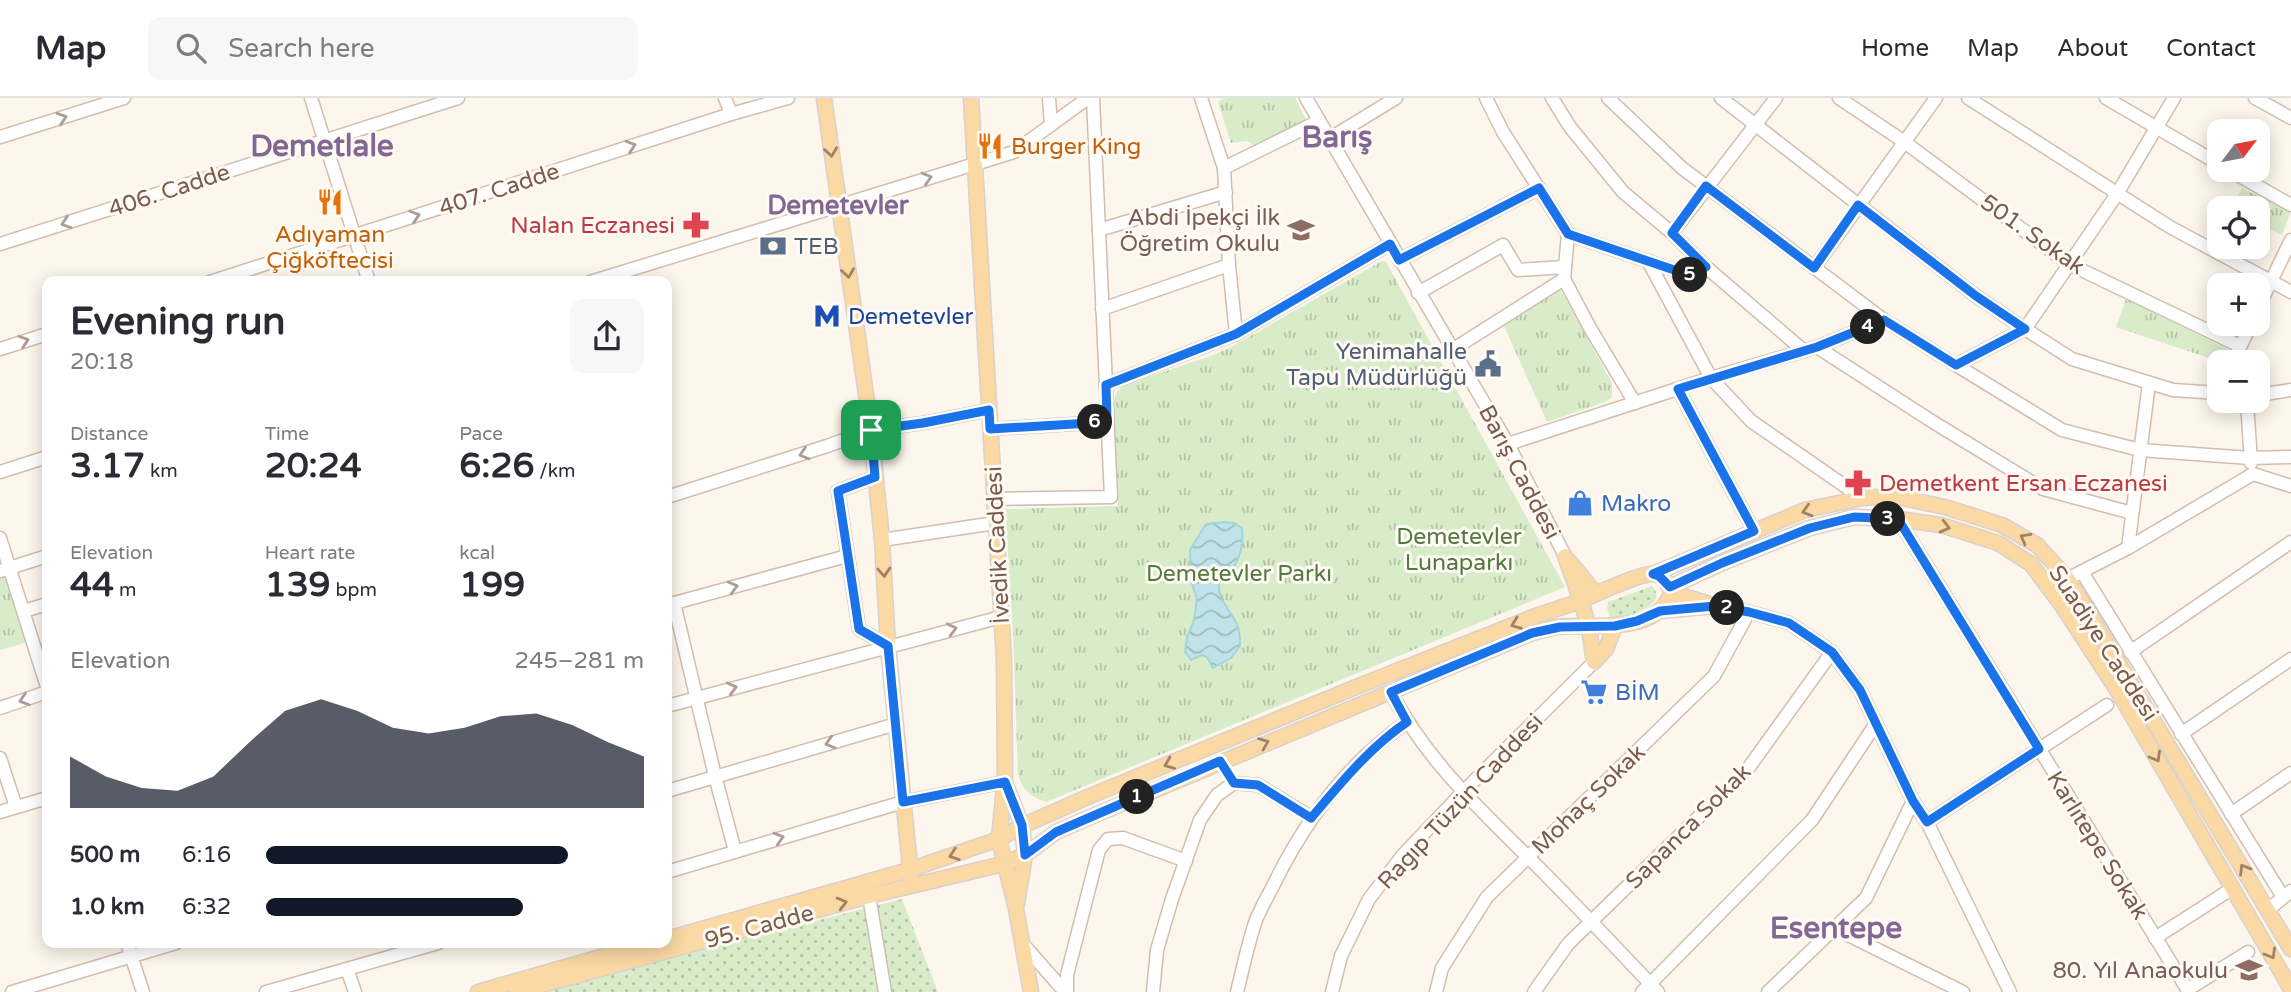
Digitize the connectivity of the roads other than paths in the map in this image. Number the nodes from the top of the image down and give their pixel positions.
1 (124, 98) edge
2 (310, 98) edge
3 (458, 98) edge
4 (725, 98) edge
5 (788, 98) edge
6 (824, 98) edge
7 (971, 98) edge
8 (1049, 98) edge
9 (1090, 98) edge
10 (1201, 98) edge
11 (1306, 98) edge
12 (1396, 98) edge
13 (1486, 98) edge
14 (1552, 98) edge
15 (1608, 98) edge
16 (1721, 98) edge
17 (1776, 98) edge
18 (1839, 98) edge
19 (1936, 98) edge
20 (1968, 98) edge
21 (2106, 98) edge
22 (2174, 98) edge
23 (2256, 98) edge
24 (730, 114) junction
25 (2291, 118) edge
26 (1319, 121) junction
27 (1051, 125) junction
28 (1755, 125) junction
29 (2156, 128) junction
30 (0, 137) edge
31 (1329, 139) junction
32 (325, 141) junction
33 (1903, 141) junction
34 (2207, 157) edge
35 (975, 164) junction
36 (1224, 169) junction
37 (2250, 182) edge
38 (1706, 186) junction
39 (1539, 188) junction
40 (1226, 192) junction
41 (2117, 194) junction
42 (838, 205) junction
43 (1858, 205) junction
44 (2291, 205) edge
45 (1099, 230) junction
46 (1672, 233) junction
47 (1568, 234) junction
48 (355, 235) junction
49 (2291, 240) edge
50 (0, 244) edge
51 (1390, 244) junction
52 (1399, 260) junction
53 (1648, 261) junction
54 (2069, 264) junction
55 (1229, 265) junction
56 (1706, 267) junction
57 (1814, 268) junction
58 (1565, 273) junction
59 (2257, 273) edge
60 (229, 276) edge
61 (367, 276) edge
62 (616, 276) edge
63 (2270, 280) joint
64 (2291, 292) edge
65 (1419, 293) junction
66 (1102, 309) junction
67 (1884, 320) junction
68 (2025, 329) junction
69 (1236, 334) junction
70 (42, 336) edge
71 (2245, 336) edge
72 (2240, 346) junction
73 (1817, 347) junction
74 (0, 349) edge
75 (1452, 350) junction
76 (2238, 350) edge
77 (1804, 351) junction
78 (1956, 365) junction
79 (1711, 378) junction
80 (2149, 383) junction
81 (1106, 385) junction
82 (1678, 389) junction
83 (2291, 390) edge
84 (2207, 392) edge
85 (2270, 393) edge
86 (1635, 403) junction
87 (989, 410) junction
88 (2248, 413) edge
89 (1107, 422) junction
90 (990, 429) junction
91 (871, 430) junction
92 (1508, 444) junction
93 (2140, 450) junction
94 (2291, 457) edge
95 (2250, 458) junction
96 (42, 459) edge
97 (0, 472) edge
98 (2253, 474) junction
99 (875, 477) junction
100 (2291, 486) edge
101 (672, 495) edge
102 (1862, 498) junction
103 (994, 499) junction
104 (2132, 513) junction
105 (1898, 519) junction
106 (995, 523) junction
107 (1754, 531) junction
108 (0, 538) edge
109 (882, 540) junction
110 (2291, 542) edge
111 (2128, 548) junction
112 (847, 556) junction
113 (1565, 556) junction
114 (42, 558) edge
115 (5, 570) edge
116 (2082, 572) junction
117 (1653, 574) junction
118 (2068, 579) junction
119 (1671, 590) junction
120 (1596, 594) junction
121 (1581, 601) junction
122 (672, 603) edge
123 (42, 605) edge
124 (1715, 606) junction
125 (23, 611) junction
126 (672, 611) edge
127 (1660, 611) junction
128 (1749, 612) junction
129 (1001, 617) junction
130 (1615, 626) junction
131 (1589, 628) junction
132 (888, 646) junction
133 (1832, 652) junction
134 (2130, 652) junction
135 (2291, 659) edge
136 (1594, 662) junction
137 (42, 674) edge
138 (42, 692) edge
139 (1391, 692) junction
140 (696, 697) junction
141 (672, 704) edge
142 (2107, 705) dead end
143 (0, 708) edge
144 (1407, 722) junction
145 (896, 724) junction
146 (1875, 725) junction
147 (2181, 734) junction
148 (2039, 749) junction
149 (0, 758) edge
150 (1220, 761) junction
151 (2291, 773) edge
152 (715, 776) junction
153 (1005, 782) junction
154 (1234, 783) junction
155 (672, 789) edge
156 (1463, 792) junction
157 (42, 799) edge
158 (1913, 801) junction
159 (903, 802) junction
160 (16, 807) junction
161 (0, 812) edge
162 (2231, 814) junction
163 (1311, 818) junction
164 (1927, 822) junction
165 (1022, 825) junction
166 (999, 839) junction
167 (735, 851) junction
168 (1025, 855) junction
169 (1528, 857) junction
170 (1186, 861) junction
171 (1003, 864) junction
172 (672, 870) edge
173 (909, 870) junction
174 (912, 885) junction
175 (2233, 888) junction
176 (2287, 894) edge
177 (869, 896) junction
178 (1016, 909) junction
179 (2268, 909) junction
180 (1592, 921) junction
181 (1834, 928) junction
182 (672, 938) edge
183 (2155, 938) junction
184 (1022, 943) junction
185 (632, 948) edge
186 (398, 949) edge
187 (2291, 949) edge
188 (129, 950) edge
189 (2248, 952) dead end
190 (347, 969) junction
191 (1650, 989) edge
192 (2291, 989) edge
193 (1776, 990) edge
194 (2188, 991) edge
195 (12, 992) edge
196 (142, 992) edge
197 (266, 992) edge
198 (355, 992) edge
199 (478, 992) edge
200 (516, 992) edge
201 (885, 992) edge
202 (1031, 992) edge
203 (1066, 992) edge
204 (1153, 992) edge
205 (1237, 992) edge
206 (1332, 992) edge
207 (1436, 992) edge
208 (1534, 992) edge
209 (1963, 992) edge
210 (2010, 992) edge

30 -> 1 street
2 - 32 street
3 - 32 street, 406. Cadde
4 - 24 street
5 - 24 street, 407. Cadde
6 -> 42 main road
7 - 35 main road, İvedik Caddesi
8 - 27 street
9 - 27 street
9 - 45 street
10 - 36 street
11 - 26 street, Barış Caddesi
12 - 31 street
13 - 39 street
14 - 46 street
15 - 38 street
16 - 28 street
17 - 28 street
18 - 33 street, 501. Sokak
19 - 33 street
20 - 41 street
21 - 29 street
22 - 29 street
23 - 25 street
48 -> 24 street, 407. Cadde
26 - 31 street, Barış Caddesi
26 - 36 street
27 - 35 street
28 - 38 street
28 - 43 street
29 - 34 street
29 - 41 street
31 - 51 street, Barış Caddesi
32 - 48 street
32 -> 50 street, 406. Cadde
33 - 43 street
33 - 54 street, 501. Sokak
42 -> 35 street
35 - 87 main road, İvedik Caddesi
36 - 40 street
37 - 44 street
38 - 46 street
38 - 57 street
39 - 47 street
39 - 52 street
40 - 45 street
40 - 55 street
41 - 54 street
41 - 59 street
42 - 62 street
42 -> 91 main road
43 - 57 street
43 - 68 street
45 - 66 street
46 - 56 street
47 - 53 street
47 - 58 street
48 - 60 street, 407. Cadde
48 - 61 street
49 - 63 street
51 - 52 street, Barış Caddesi
51 - 69 street
52 - 65 street, Barış Caddesi
53 - 56 street
53 - 79 street
54 - 68 street
54 - 72 street, 501. Sokak
55 - 66 street
55 - 69 street
56 - 77 street
57 - 67 street
58 - 65 street
58 - 75 street
58 - 86 street
63 - 64 street
65 - 75 street, Barış Caddesi
66 - 81 street
67 - 73 street
67 - 78 street
68 - 78 street
68 - 80 street
69 - 81 street
74 -> 70 street
71 - 72 street
72 - 76 street
73 - 77 street
73 - 104 street
75 - 92 street, Barış Caddesi
77 - 79 street
78 - 93 street
79 - 82 street
79 - 102 street
80 - 84 street
80 - 93 street
81 - 89 street
82 - 86 street
82 - 107 street
83 - 85 street
86 - 92 street
87 - 90 main road, İvedik Caddesi
87 - 91 street
88 - 95 street
89 - 90 street
89 - 103 street
90 - 103 main road, İvedik Caddesi
91 - 99 main road
91 -> 101 street
92 - 113 street, Barış Caddesi
93 - 95 street
93 - 104 street
94 - 95 street
95 - 98 street
96 - 97 street
98 - 100 street
98 - 111 street
99 - 109 main road
99 - 112 street
102 -> 107 main road, Suadiye Caddesi
118 -> 102 main road, Suadiye Caddesi
103 - 106 main road, İvedik Caddesi
104 - 111 street
105 - 119 main road, Suadiye Caddesi
105 - 148 street, Karlıtepe Sokak
105 -> 175 main road, Suadiye Caddesi
106 - 109 street
106 - 129 main road, İvedik Caddesi
107 - 117 main road, Suadiye Caddesi
108 - 115 street
109 -> 132 main road
110 - 134 street
111 - 116 street
122 -> 112 street
112 - 132 street
113 - 120 main road, Barış Caddesi
113 - 121 main road, Barış Caddesi
114 - 115 street
115 - 125 street
116 - 118 street
116 - 134 street
117 - 119 main road
117 - 120 main road, Suadiye Caddesi
179 -> 118 main road, Suadiye Caddesi
119 - 124 main road
119 - 127 main road
120 - 121 main road, Suadiye Caddesi
121 - 131 main road
121 -> 165 main road, Suadiye Caddesi
123 - 125 street
124 - 127 main road
124 - 128 street
125 - 137 street
126 - 140 street
127 - 130 main road
128 - 133 street
128 - 169 street, Mohaç Sokak
132 -> 129 street
129 - 153 main road, İvedik Caddesi
130 - 131 main road
130 - 136 main road, Ragıp Tüzün Caddesi
131 - 136 main road
131 - 139 main road
140 -> 132 street
132 - 145 main road
133 - 146 street
133 - 180 street, Sapanca Sokak
134 - 147 street
135 - 147 street
136 - 156 street, Ragıp Tüzün Caddesi
138 -> 143 street
139 - 144 street
150 -> 139 main road
140 - 141 street
140 - 152 street
142 - 148 street
144 - 156 street
144 - 163 street
145 -> 152 street
145 - 159 main road
146 - 158 street
146 - 191 street
147 - 162 street
148 - 164 street
148 - 183 street, Karlıtepe Sokak
149 - 160 street
150 - 154 street
150 - 168 main road
151 - 162 street
152 - 155 street
152 - 167 street
153 - 159 street
153 - 165 main road, İvedik Caddesi
153 - 166 main road, İvedik Caddesi
154 - 163 street
154 - 170 street
156 - 169 street
156 - 206 street, Ragıp Tüzün Caddesi
157 - 160 street
158 - 164 street
158 - 181 street
167 -> 159 street
159 - 173 main road
160 - 161 street
162 - 176 street
163 - 205 street
164 - 210 street
165 - 166 main road
165 - 168 main road, İvedik Caddesi
166 - 171 main road, İvedik Caddesi
166 -> 173 main road, 95. Cadde
167 - 172 street
168 - 171 main road
168 - 178 main road, İvedik Caddesi
169 - 180 street
169 - 207 street, Mohaç Sokak
170 - 203 street
170 - 204 street
171 - 174 main road, 95. Cadde
171 - 178 main road, İvedik Caddesi
173 - 174 main road
173 - 182 main road, 95. Cadde
174 - 177 main road, 95. Cadde
175 - 183 street
175 -> 192 main road, Suadiye Caddesi
176 - 179 street
200 -> 177 main road, 95. Cadde
177 - 201 street
178 - 184 main road, İvedik Caddesi
179 - 187 main road, Suadiye Caddesi
180 - 191 street
180 - 208 street, Sapanca Sokak
181 - 193 street
181 - 209 street
183 - 194 street, Karlıtepe Sokak
184 - 202 main road, İvedik Caddesi
184 - 203 street
185 - 199 main road
186 - 190 street
188 - 195 street
188 - 196 street
189 - 194 street
190 - 197 street
190 - 198 street

